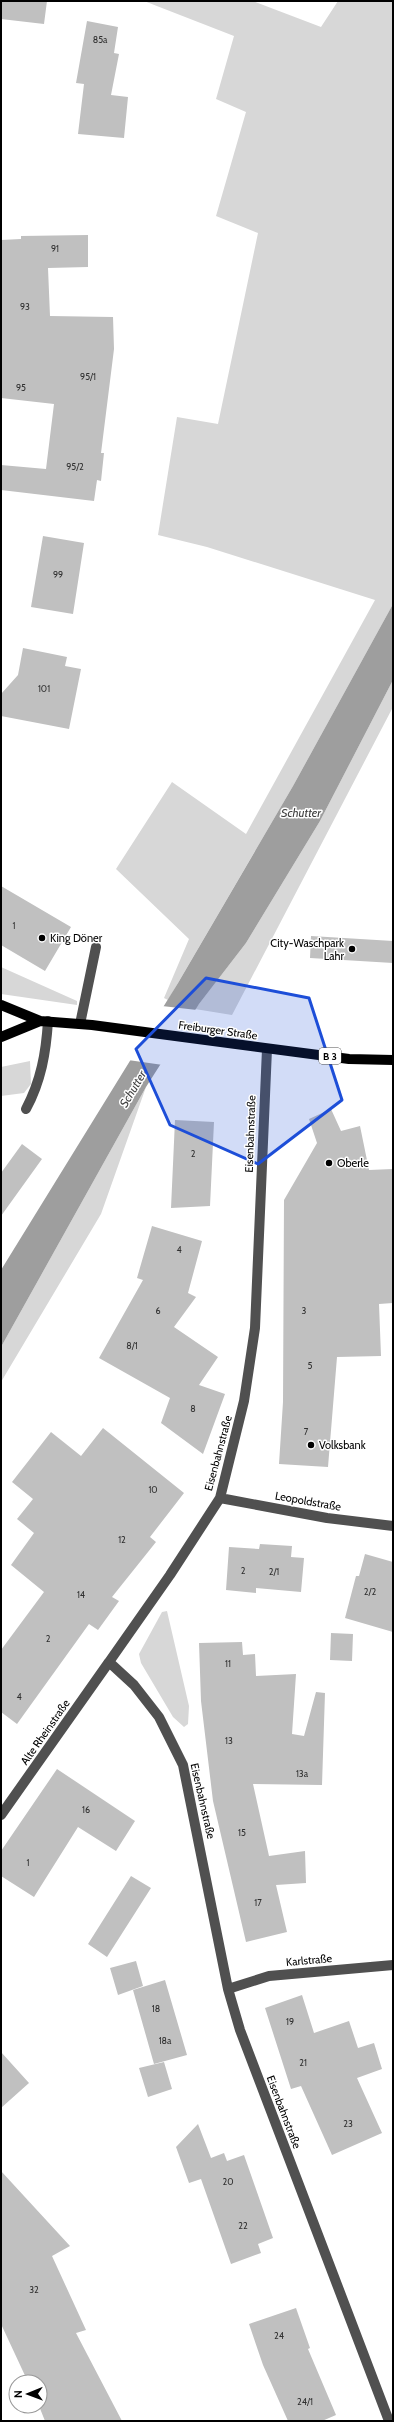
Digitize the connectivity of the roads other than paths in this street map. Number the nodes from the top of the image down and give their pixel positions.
1 (96, 947) dead end
2 (1, 1005) edge
3 (44, 1021) junction
4 (80, 1024) junction
5 (1, 1037) edge
6 (267, 1048) junction
7 (393, 1060) edge
8 (26, 1109) dead end
9 (220, 1498) junction
10 (393, 1526) edge
11 (109, 1662) junction
12 (1, 1815) edge
13 (393, 1965) edge
14 (228, 1988) junction
15 (389, 2421) edge

1 - 4 street
2 - 3 main road, Freiburger Straße / B 3
3 - 4 main road, Freiburger Straße / B 3
3 - 5 main road, Freiburger Straße / B 3
3 - 8 street
4 - 6 main road, Freiburger Straße / B 3
6 - 7 main road, Freiburger Straße / B 3
6 - 9 street, Eisenbahnstraße
9 - 10 street, Leopoldstraße
9 - 11 street, Eisenbahnstraße
11 - 12 street, Alte Rheinstraße
11 - 14 street, Eisenbahnstraße
13 - 14 street, Karlstraße
14 - 15 street, Eisenbahnstraße

